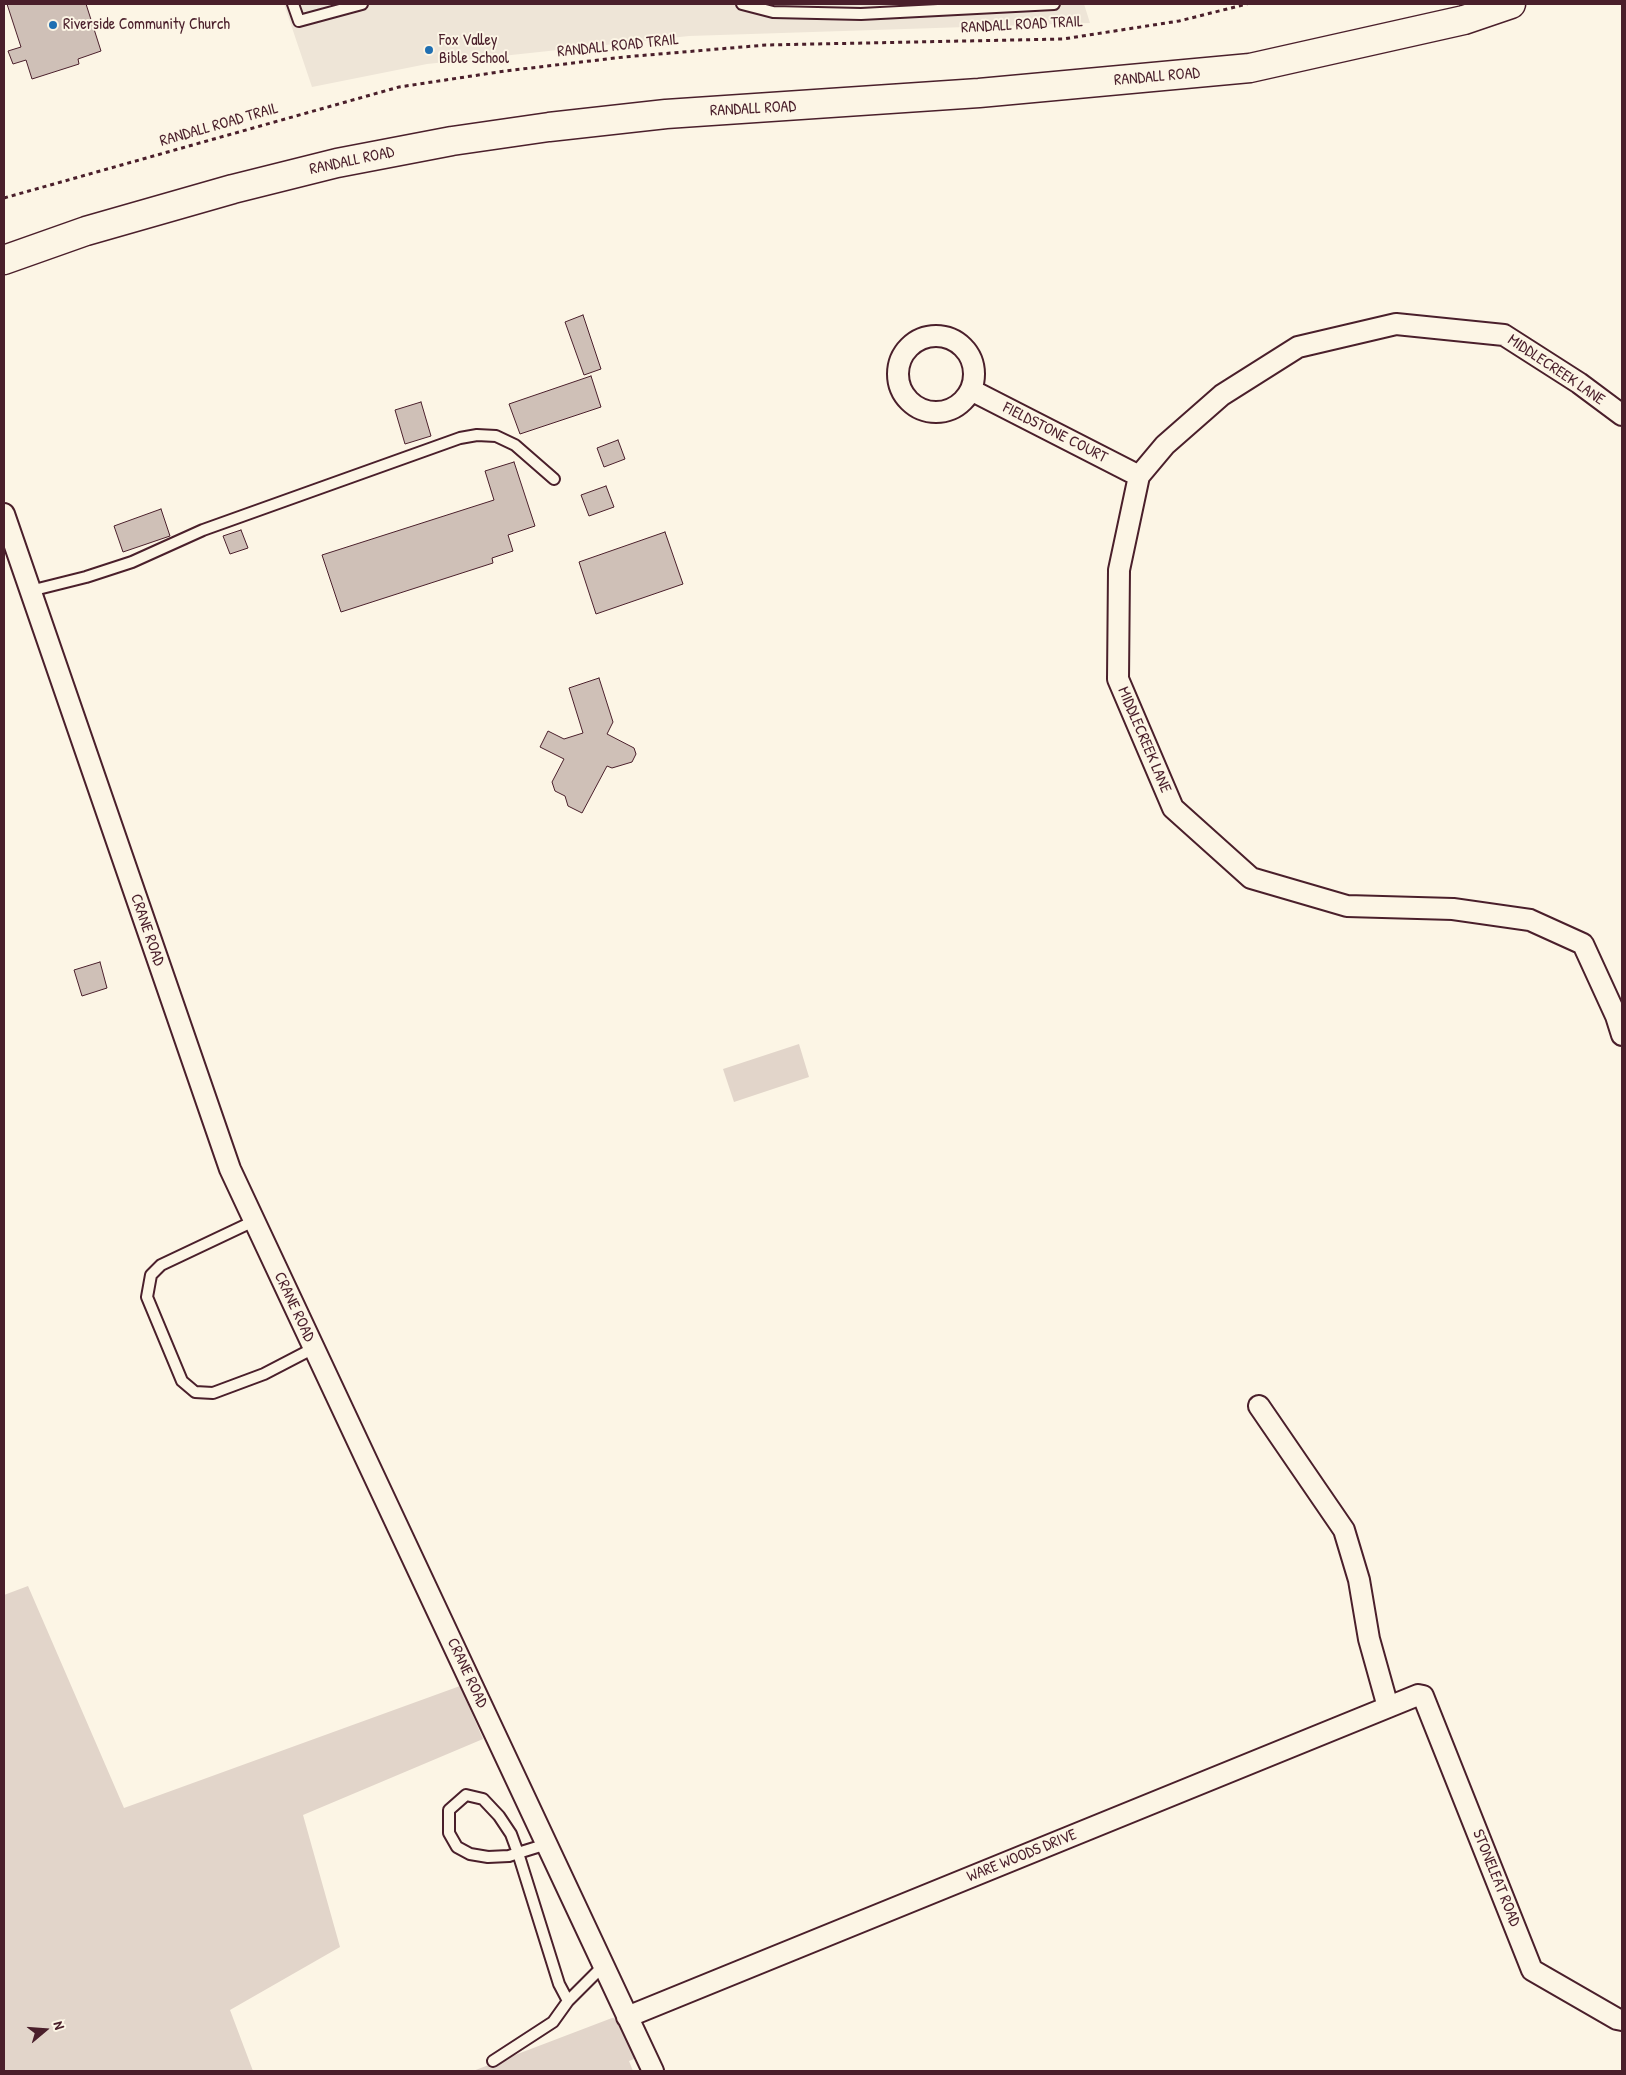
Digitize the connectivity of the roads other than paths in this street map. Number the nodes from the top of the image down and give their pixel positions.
1 (293, 4) edge
2 (362, 4) edge
3 (742, 4) edge
4 (1054, 4) edge
5 (1511, 4) edge
6 (4, 260) edge
7 (971, 390) dead end
8 (1622, 414) edge
9 (1139, 476) junction
10 (554, 479) dead end
11 (4, 514) edge
12 (30, 591) junction
13 (1622, 1035) edge
14 (254, 1221) junction
15 (314, 1348) junction
16 (1259, 1406) dead end
17 (1418, 1695) joint
18 (1388, 1707) junction
19 (547, 1844) junction
20 (518, 1853) junction
21 (603, 1966) junction
22 (568, 2001) junction
23 (627, 2017) junction
24 (1622, 2020) edge
25 (494, 2061) dead end
26 (653, 2071) edge

1 - 2 lane
3 - 4 lane
5 - 6 main road, RANDALL ROAD
7 - 9 street, FIELDSTONE COURT
8 - 9 street, MIDDLECREEK LANE
9 - 13 street, MIDDLECREEK LANE
10 - 12 lane
11 - 12 street, CRANE ROAD
12 - 14 street, CRANE ROAD
14 - 15 street, CRANE ROAD
14 - 15 lane
15 - 19 street, CRANE ROAD
16 - 18 street
17 - 18 street, WARE WOODS DRIVE
17 - 24 street, STONELEAT ROAD
18 - 23 street, WARE WOODS DRIVE
19 - 20 lane
19 - 21 street, CRANE ROAD
20 - 20 lane
20 - 22 lane
21 - 22 lane
21 - 23 street, CRANE ROAD
22 - 25 lane
23 - 26 street, CRANE ROAD

